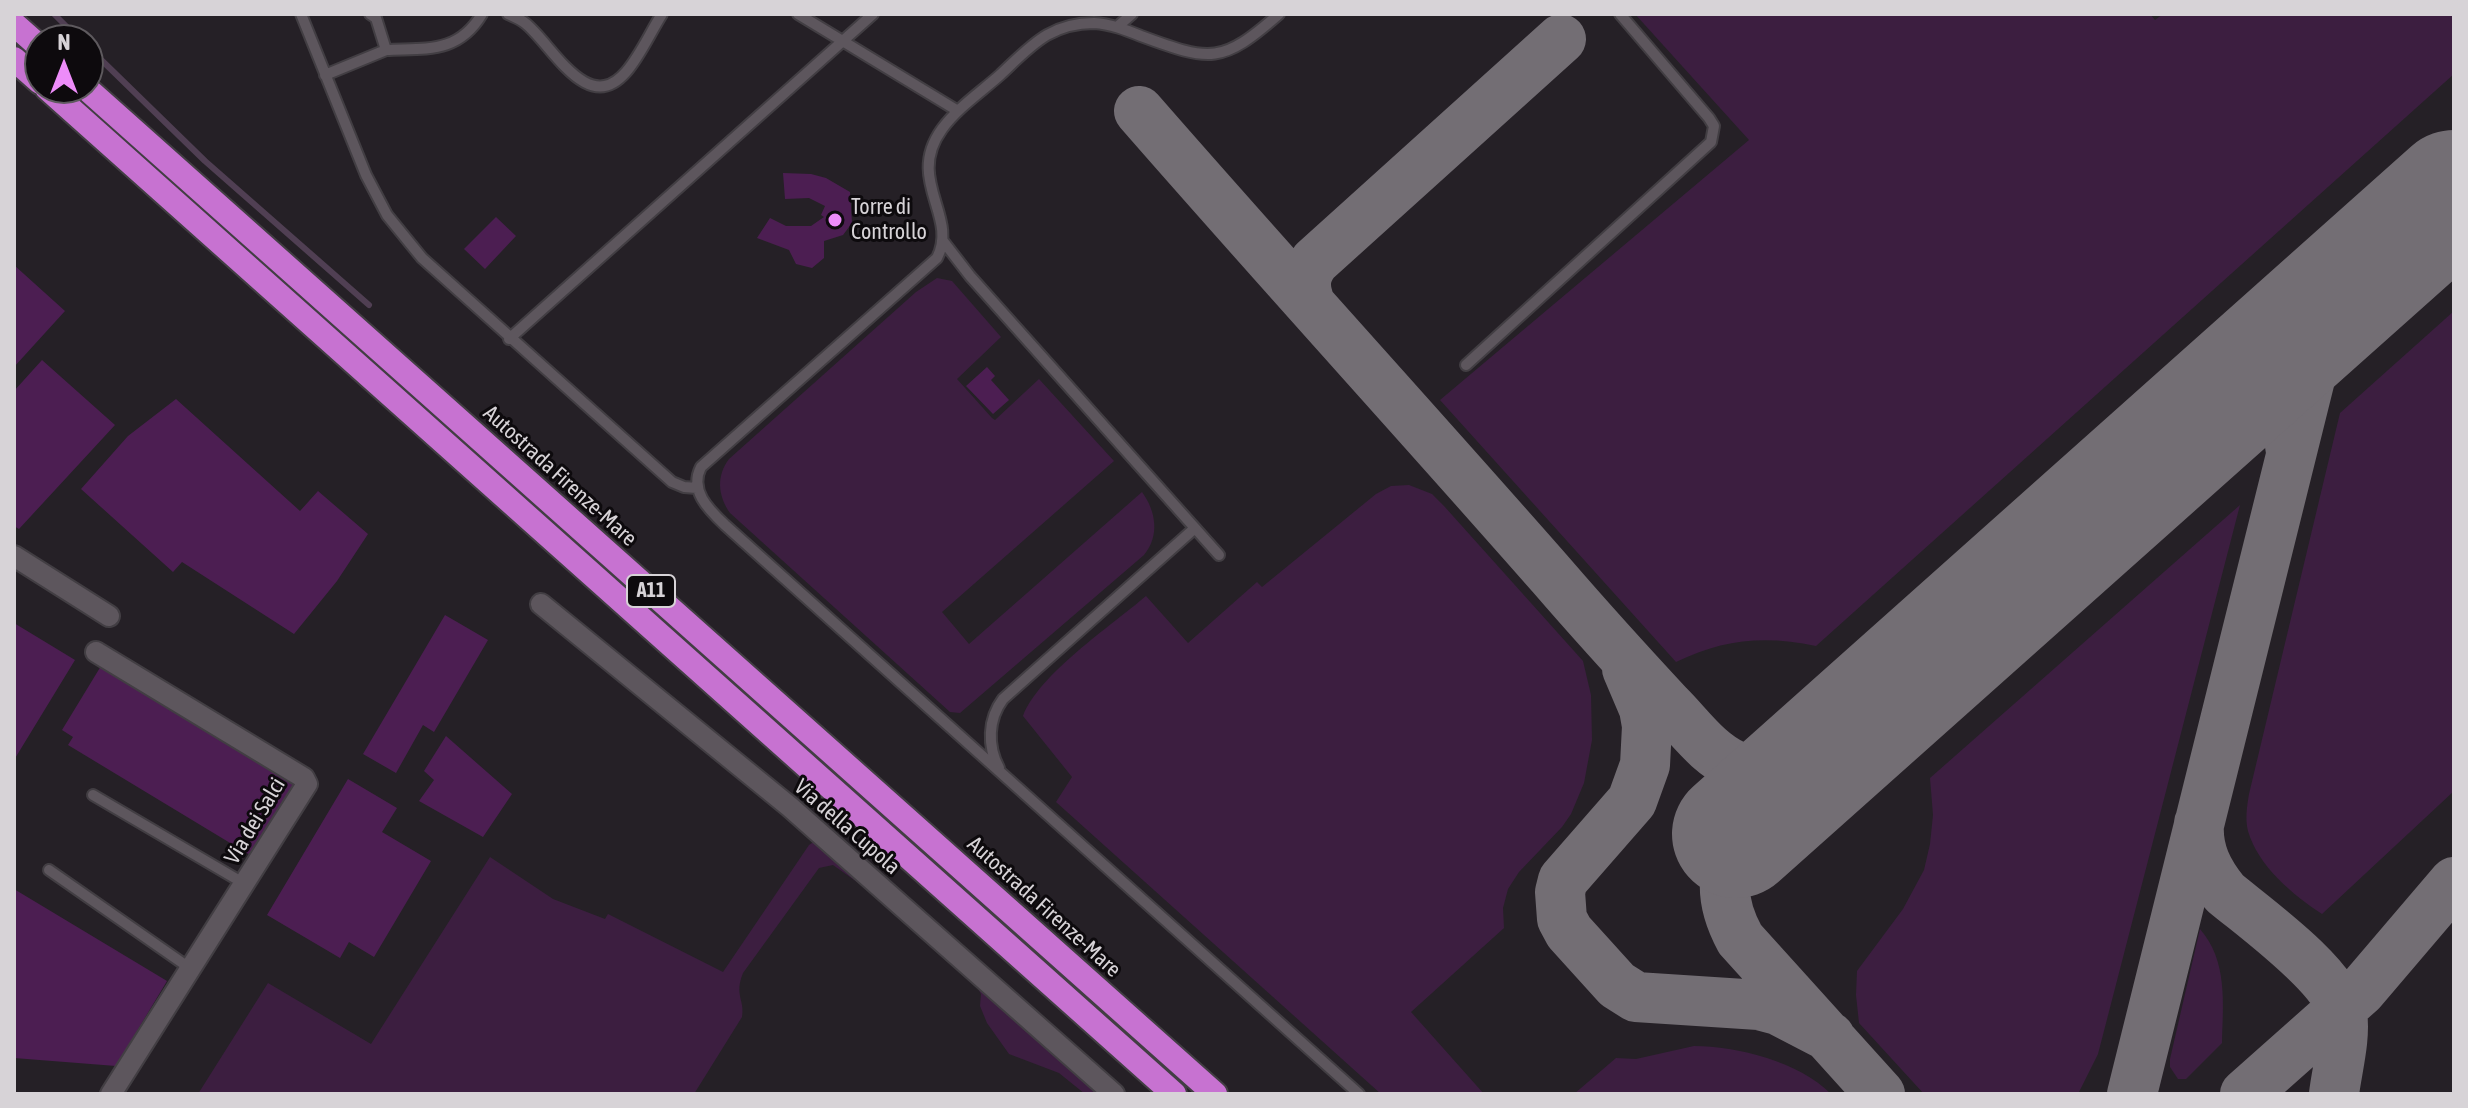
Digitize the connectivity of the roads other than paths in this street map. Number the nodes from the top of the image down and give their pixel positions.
1 (301, 14) edge
2 (370, 14) edge
3 (482, 14) edge
4 (508, 14) edge
5 (662, 14) edge
6 (798, 14) edge
7 (873, 14) edge
8 (1132, 14) edge
9 (1279, 14) edge
10 (1620, 14) edge
11 (1089, 18) edge
12 (1117, 27) junction
13 (842, 41) junction
14 (386, 50) junction
15 (325, 75) junction
16 (65, 104) edge
17 (104, 104) edge
18 (958, 111) junction
19 (943, 241) junction
20 (509, 339) junction
21 (1466, 365) dead end
22 (697, 488) junction
23 (1195, 528) junction
24 (1219, 555) dead end
25 (14, 556) edge
26 (541, 604) dead end
27 (109, 616) dead end
28 (96, 652) dead end
29 (1003, 774) junction
30 (93, 795) dead end
31 (49, 870) dead end
32 (245, 884) junction
33 (191, 969) junction
34 (111, 1094) edge
35 (1114, 1094) edge
36 (1174, 1094) edge
37 (1215, 1094) edge
38 (1359, 1094) edge

1 - 15 lane
2 - 14 lane
3 - 14 lane
4 - 5 lane
6 - 13 lane
7 - 13 lane
8 - 12 lane
9 - 12 lane
10 - 21 lane
11 - 12 lane
11 - 18 lane
13 - 18 lane
13 - 20 lane
14 - 15 lane
15 - 20 lane
16 - 36 highway, A11
17 - 37 highway, Autostrada Firenze-Mare / A11
18 - 19 lane
19 - 22 lane
19 - 23 lane
20 - 22 lane
22 - 29 lane
23 - 24 lane
23 - 29 lane
25 - 27 street
26 - 35 street, Via della Cupola
28 - 32 street, Via dei Salci
29 - 38 lane
30 - 32 lane
31 - 33 lane
32 - 33 street, Via dei Salci
33 - 34 street, Via dei Salci

